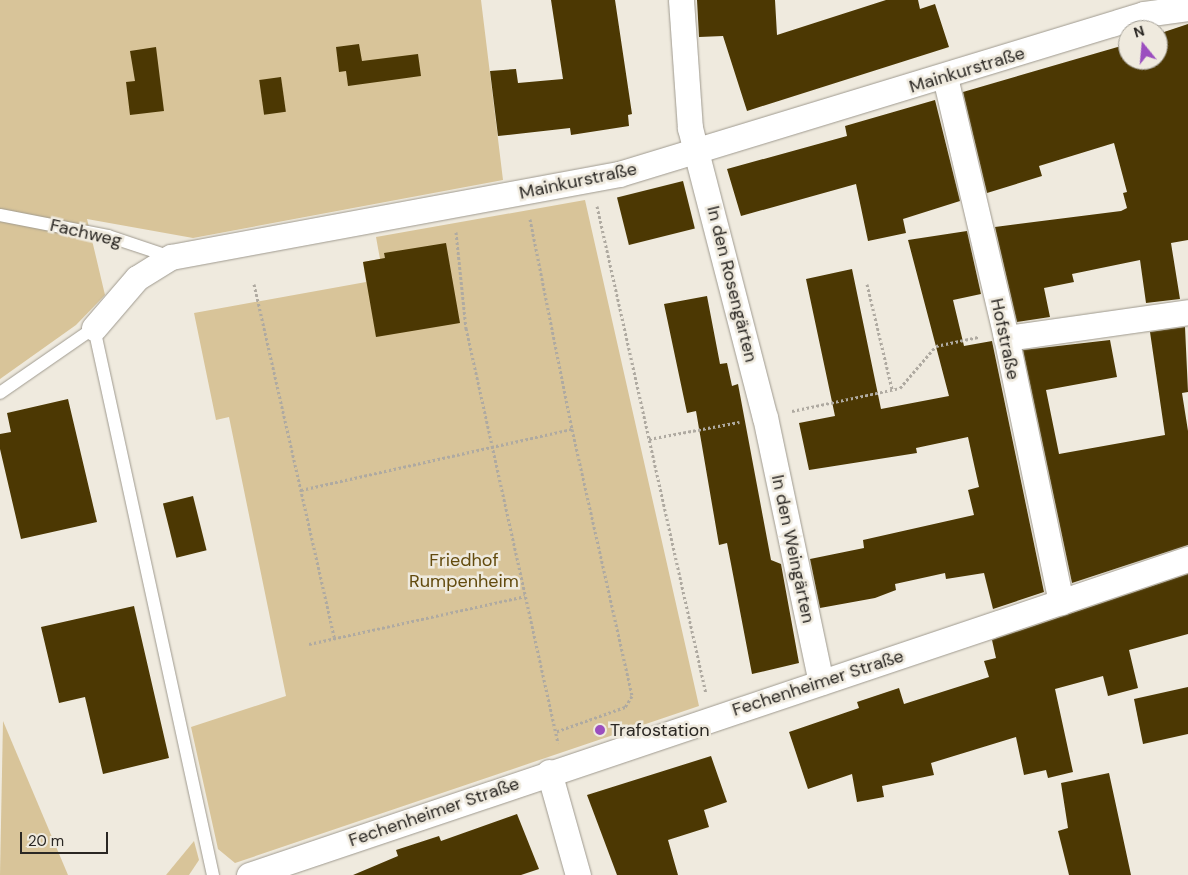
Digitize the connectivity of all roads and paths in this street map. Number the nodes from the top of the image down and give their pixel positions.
1 (681, 0) edge
2 (1188, 8) edge
3 (945, 77) junction
4 (698, 151) junction
5 (591, 179) junction
6 (525, 193) junction
7 (452, 206) junction
8 (0, 215) edge
9 (171, 257) junction
10 (254, 284) dead end
11 (867, 284) dead end
12 (1188, 312) edge
13 (94, 328) junction
14 (1005, 335) junction
15 (892, 389) junction
16 (0, 393) edge
17 (765, 417) junction
18 (572, 429) junction
19 (649, 439) junction
20 (493, 447) junction
21 (301, 490) junction
22 (1188, 559) edge
23 (525, 596) junction
24 (1061, 602) junction
25 (334, 637) junction
26 (309, 644) dead end
27 (821, 682) junction
28 (711, 718) junction
29 (555, 732) junction
30 (556, 770) junction
31 (213, 875) edge
32 (249, 875) edge
33 (578, 875) edge

1 - 4 street, In den Rosengärten
2 - 3 street, Mainkurstraße
3 - 4 street, Mainkurstraße
3 - 14 street, Hofstraße
4 - 5 street, Mainkurstraße
4 - 17 street, In den Rosengärten
5 - 6 street, Mainkurstraße
5 - 19 path
6 - 7 street, Mainkurstraße
6 - 18 path
7 - 9 street, Mainkurstraße
7 - 20 path
8 - 9 lane, Fachweg
9 - 13 street, Mainkurstraße
10 - 21 path
11 - 15 path
12 - 14 street
13 - 16 lane, Mainkurstraße
13 - 31 lane
14 - 15 path
14 - 24 street, Hofstraße
15 - 17 path
17 - 19 path
17 - 27 street, In den Weingärten
18 - 20 path
18 - 29 path
19 - 28 path
20 - 21 path
20 - 23 path
21 - 25 path
22 - 24 street, Fechenheimer Straße
23 - 25 path
23 - 29 path
24 - 27 street, Fechenheimer Straße
25 - 26 path
27 - 28 street, Fechenheimer Straße
28 - 30 street, Fechenheimer Straße
29 - 30 path
30 - 32 street, Fechenheimer Straße
30 - 33 street

